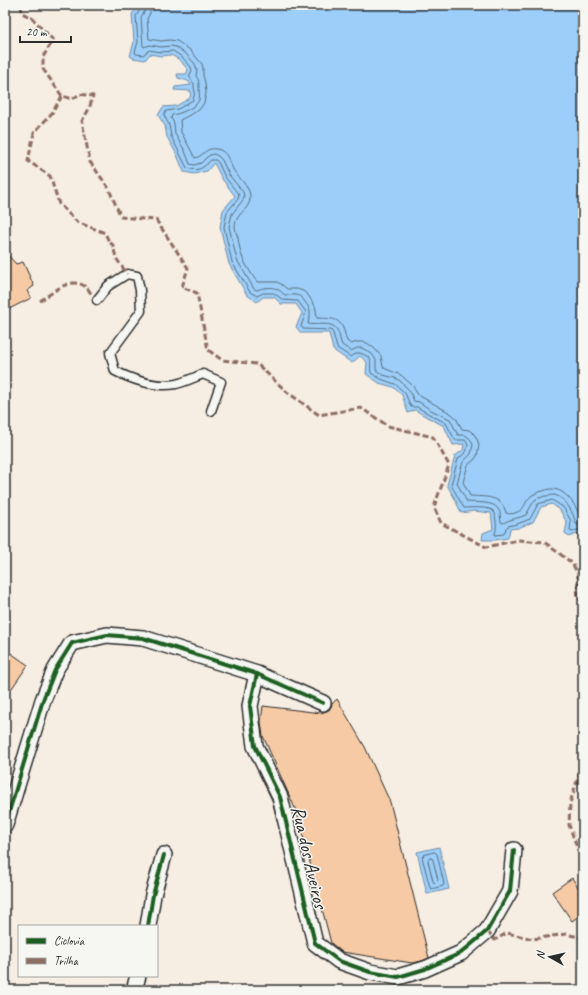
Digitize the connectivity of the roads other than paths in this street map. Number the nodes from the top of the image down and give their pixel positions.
1 (97, 300) dead end
2 (211, 411) dead end
3 (257, 674) junction
4 (323, 703) dead end
5 (5, 825) edge
6 (514, 850) dead end
7 (164, 854) dead end
8 (148, 925) edge
9 (138, 977) edge
10 (134, 990) edge

1 - 2 lane
3 - 4 street
3 - 5 street
3 - 6 street, Rua dos Aveiros
7 - 8 street
9 - 10 street

